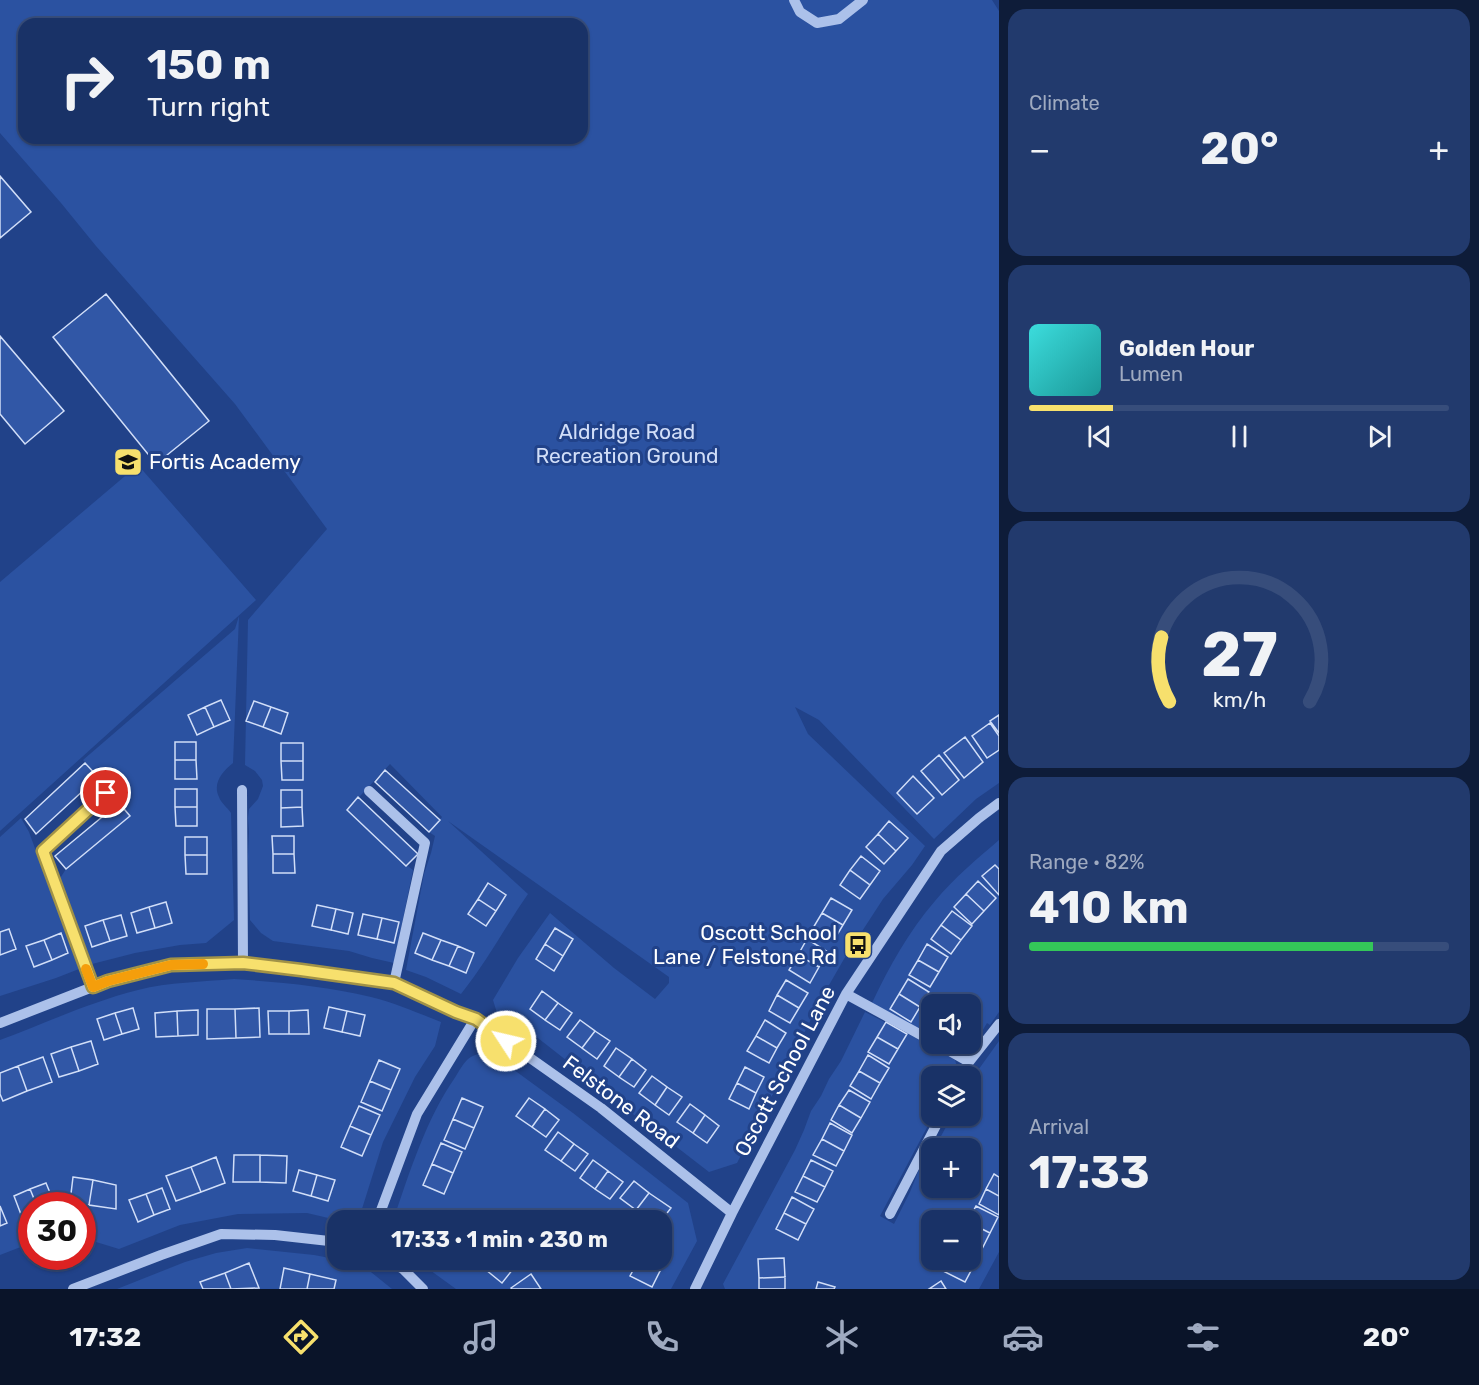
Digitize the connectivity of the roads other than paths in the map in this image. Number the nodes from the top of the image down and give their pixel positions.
1 (794, 0) edge
2 (863, 0) edge
3 (242, 790) dead end
4 (369, 791) dead end
5 (106, 793) dead end
6 (999, 803) edge
7 (243, 963) junction
8 (394, 983) junction
9 (93, 987) junction
10 (846, 994) junction
11 (476, 1019) junction
12 (0, 1023) edge
13 (999, 1024) edge
14 (921, 1035) edge
15 (955, 1054) edge
16 (969, 1062) junction
17 (967, 1066) edge
18 (936, 1126) edge
19 (381, 1210) edge
20 (732, 1213) junction
21 (890, 1214) dead end
22 (327, 1241) edge
23 (404, 1270) edge
24 (73, 1289) edge
25 (423, 1289) edge
26 (695, 1289) edge

1 - 2 street
3 - 7 street
4 - 8 street
5 - 9 street
6 - 10 street, Oscott School Lane
7 - 8 street, Felstone Road
7 - 9 street, Felstone Road
8 - 11 street, Felstone Road
9 - 12 street, Felstone Road
10 - 14 street
10 - 20 street, Oscott School Lane
11 - 19 street
11 - 20 street, Felstone Road
13 - 16 street
15 - 16 street
16 - 17 street
18 - 21 street
20 - 26 street, Oscott School Lane
22 - 24 street
23 - 25 street

